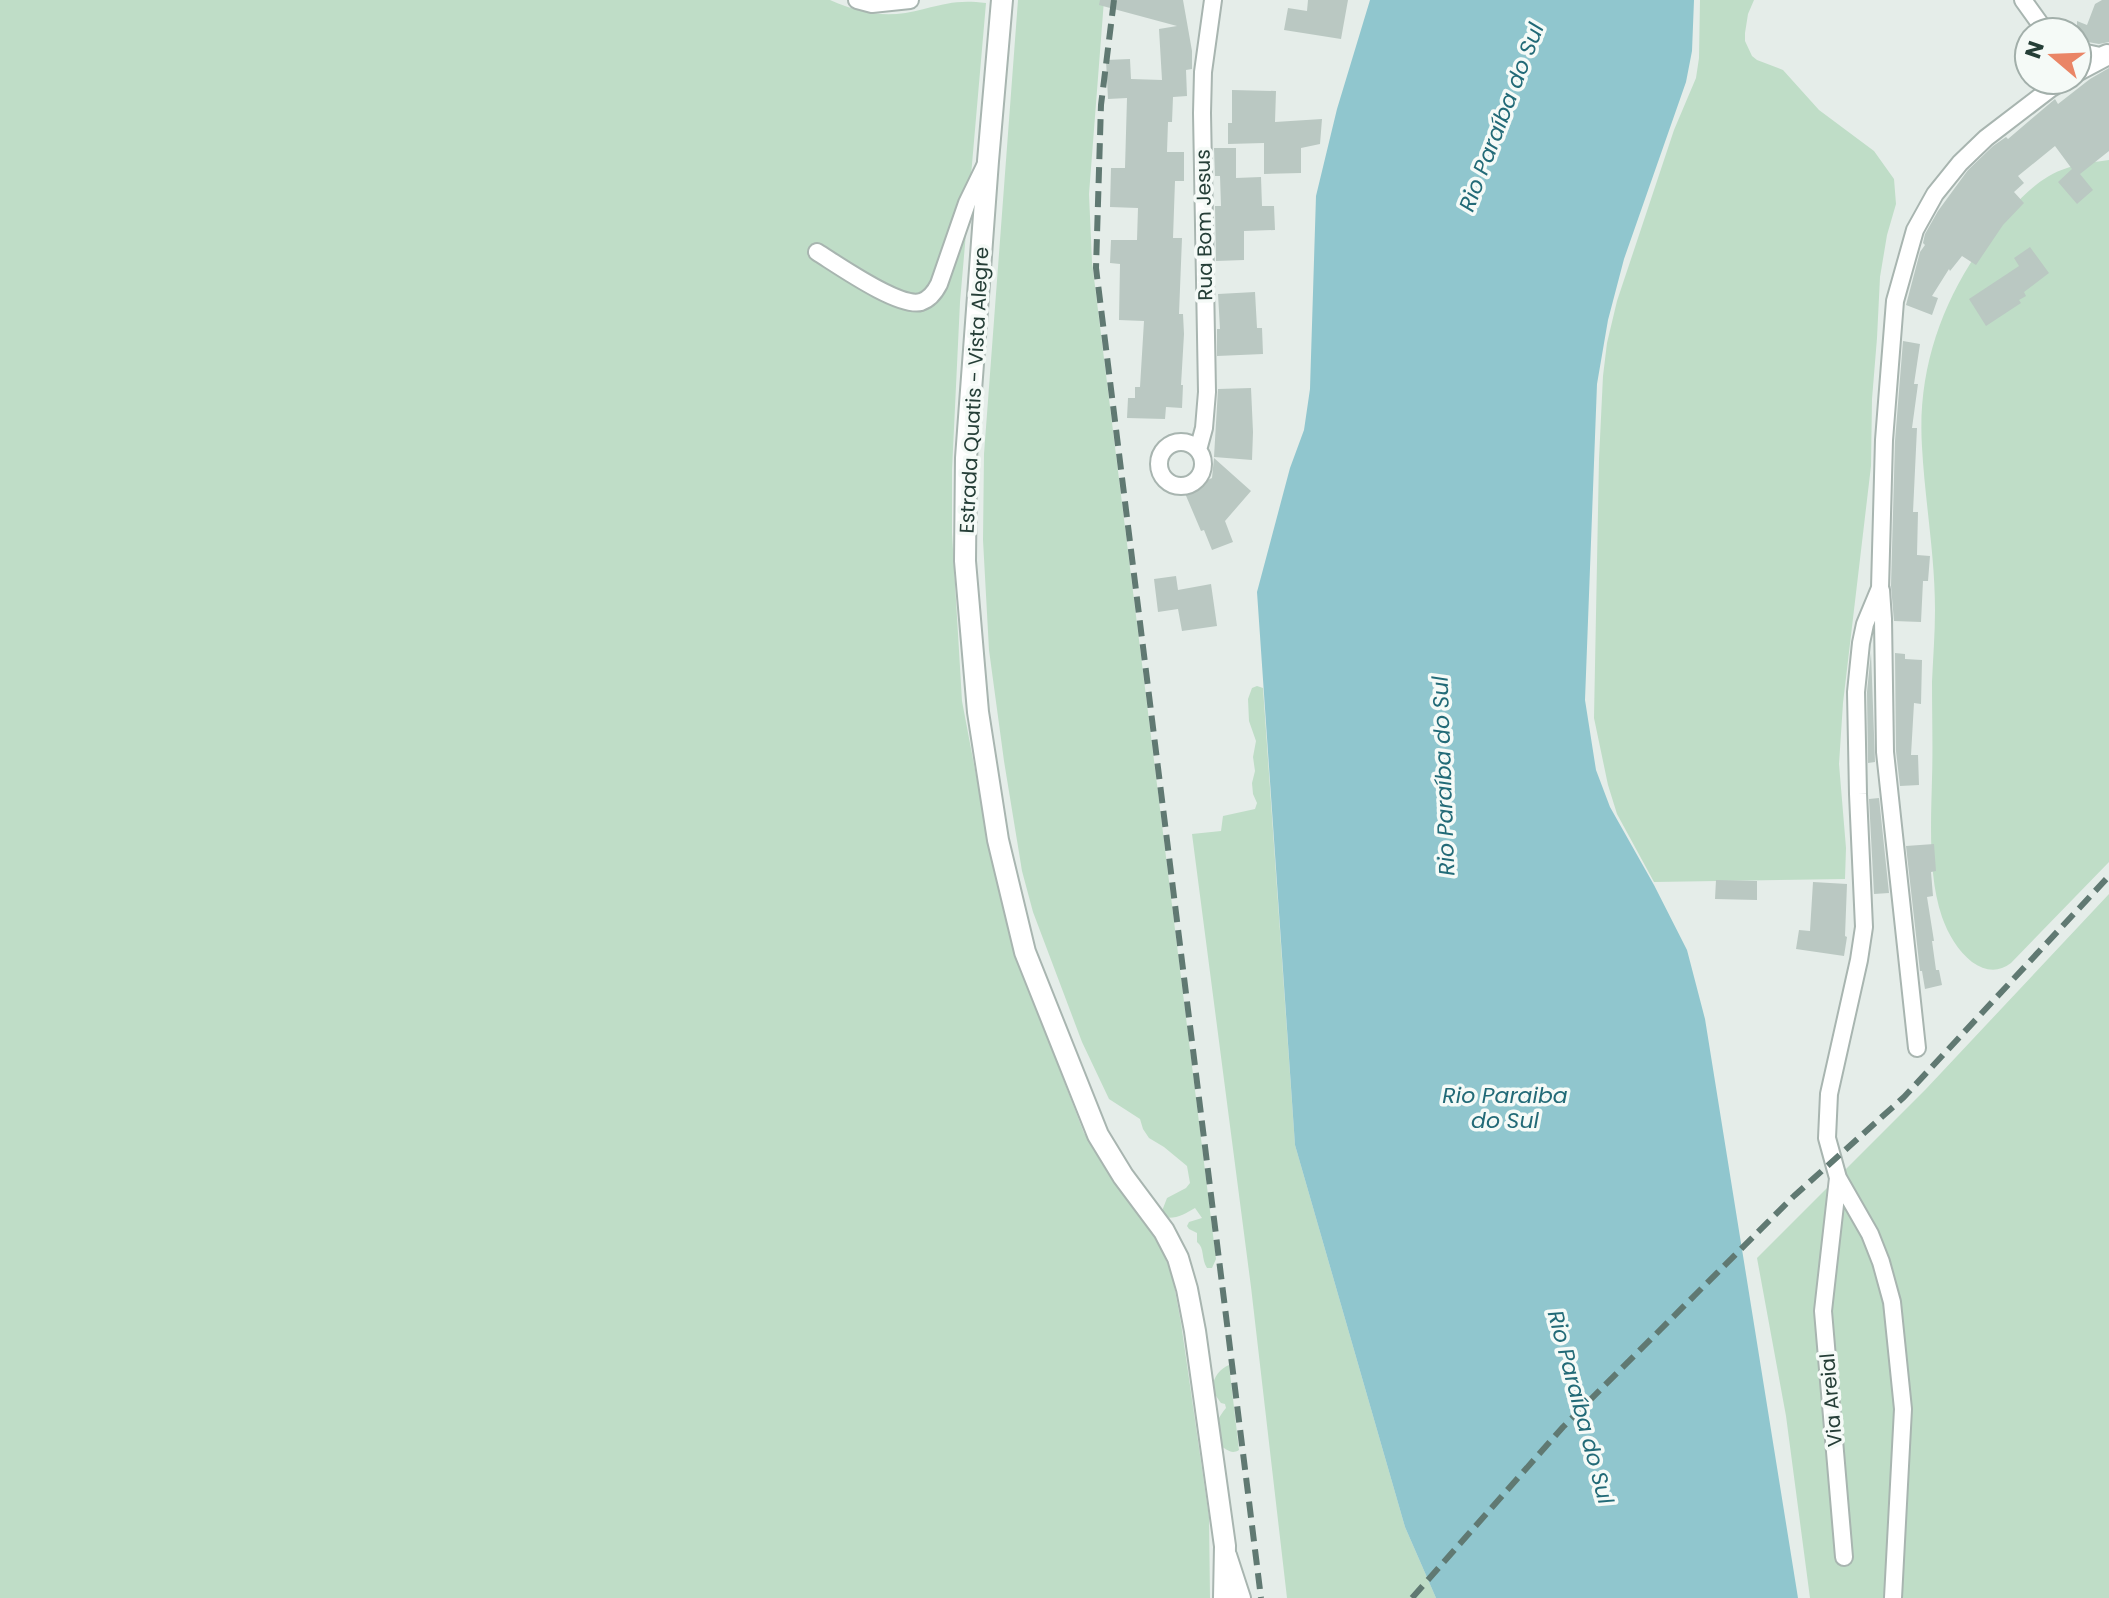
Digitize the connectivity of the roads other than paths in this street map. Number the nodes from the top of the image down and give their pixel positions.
1 (857, 0) edge
2 (910, 0) edge
3 (1002, 0) edge
4 (1213, 0) edge
5 (2041, 96) edge
6 (988, 161) junction
7 (817, 252) dead end
8 (1198, 450) dead end
9 (1880, 588) junction
10 (1917, 1048) dead end
11 (1838, 1178) junction
12 (1225, 1546) junction
13 (1844, 1557) dead end
14 (1224, 1598) edge
15 (1242, 1598) edge
16 (1893, 1598) edge

1 - 2 street
3 - 6 street, Estrada Quatis - Vista Alegre
4 - 8 street, Rua Bom Jesus
5 - 9 street
6 - 7 street
6 - 12 street, Estrada Quatis - Vista Alegre
9 - 10 street
9 - 11 street
11 - 13 street, Via Areial
11 - 16 street
12 - 14 street, Estrada Quatis - Vista Alegre
12 - 15 street

